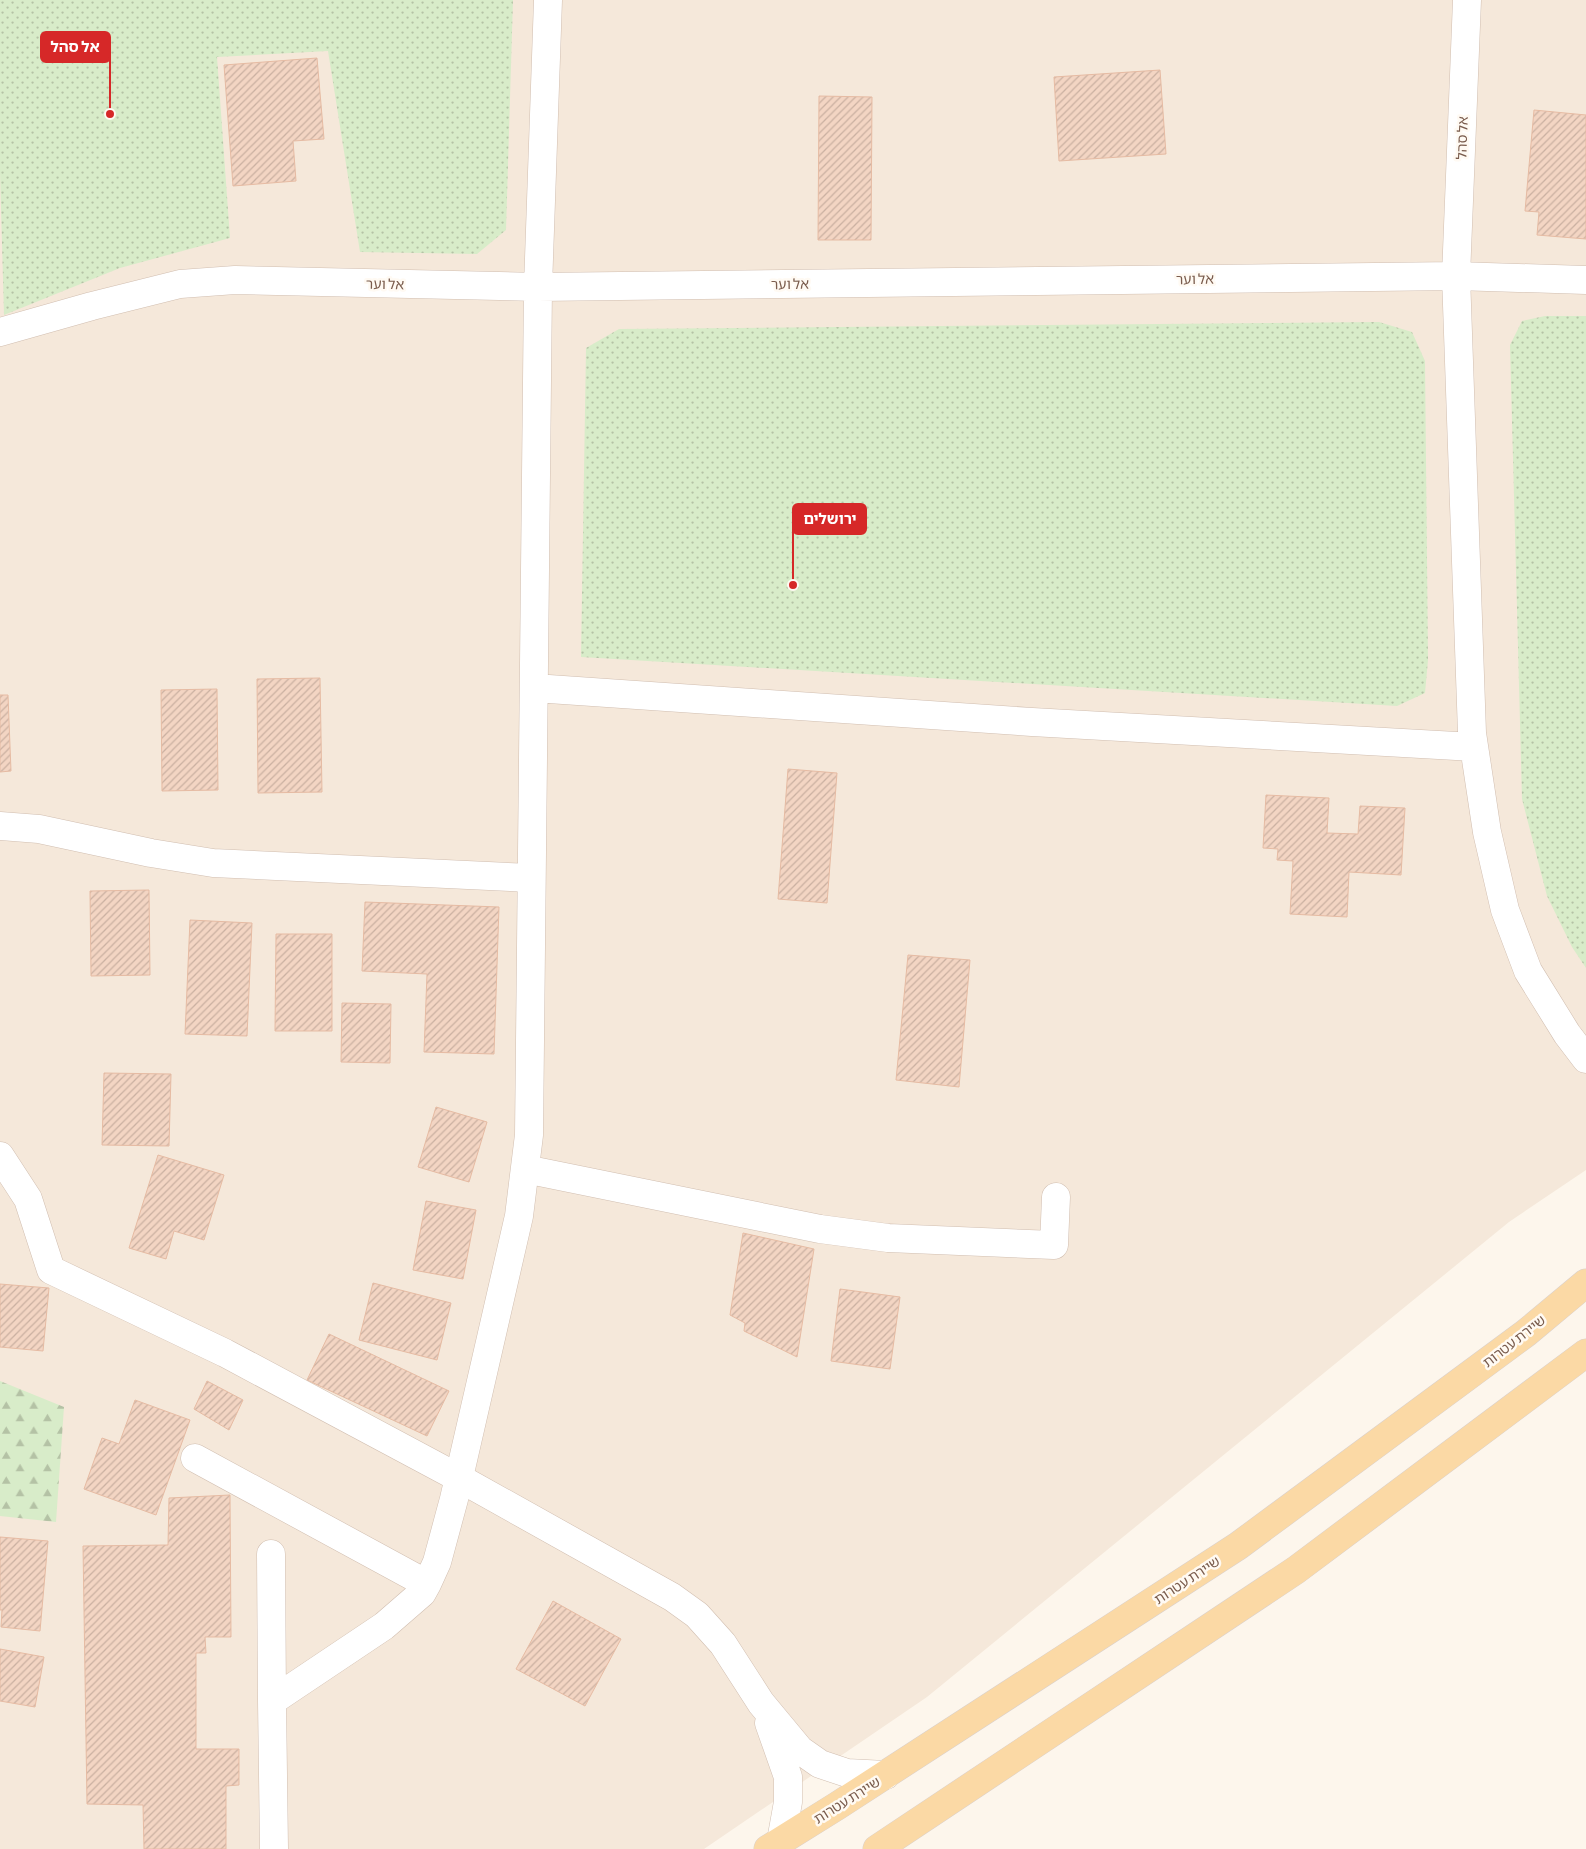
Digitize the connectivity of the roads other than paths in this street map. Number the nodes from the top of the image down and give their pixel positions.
1 (548, 0) edge
2 (1467, 0) edge
3 (1456, 276) junction
4 (1586, 280) edge
5 (538, 287) junction
6 (0, 332) edge
7 (534, 688) junction
8 (1474, 747) junction
9 (0, 826) edge
10 (531, 878) junction
11 (1586, 1059) edge
12 (0, 1156) edge
13 (525, 1169) junction
14 (1056, 1197) dead end
15 (1586, 1283) edge
16 (1586, 1353) edge
17 (195, 1458) dead end
18 (459, 1478) junction
19 (271, 1554) dead end
20 (427, 1584) junction
21 (272, 1701) junction
22 (761, 1703) junction
23 (886, 1775) junction
24 (277, 1845) edge
25 (775, 1845) edge
26 (877, 1849) edge

1 - 5 street
2 - 3 street, אל סהל
3 - 4 street, אל וער
3 - 5 street, אל וער
3 - 8 street, אל סהל
5 - 6 street, אל וער
5 - 7 street
7 - 8 street
7 - 10 street
8 - 11 street, אל סהל
9 - 10 street
10 - 13 street
12 - 18 street
13 - 14 street
13 - 18 street
15 - 23 main road, שיירת עטרות
16 - 26 main road
17 - 20 street
18 - 20 street
18 - 22 street
19 - 21 street
20 - 21 street
21 - 24 street
22 - 23 street
22 - 25 street
23 - 25 main road, שיירת עטרות

